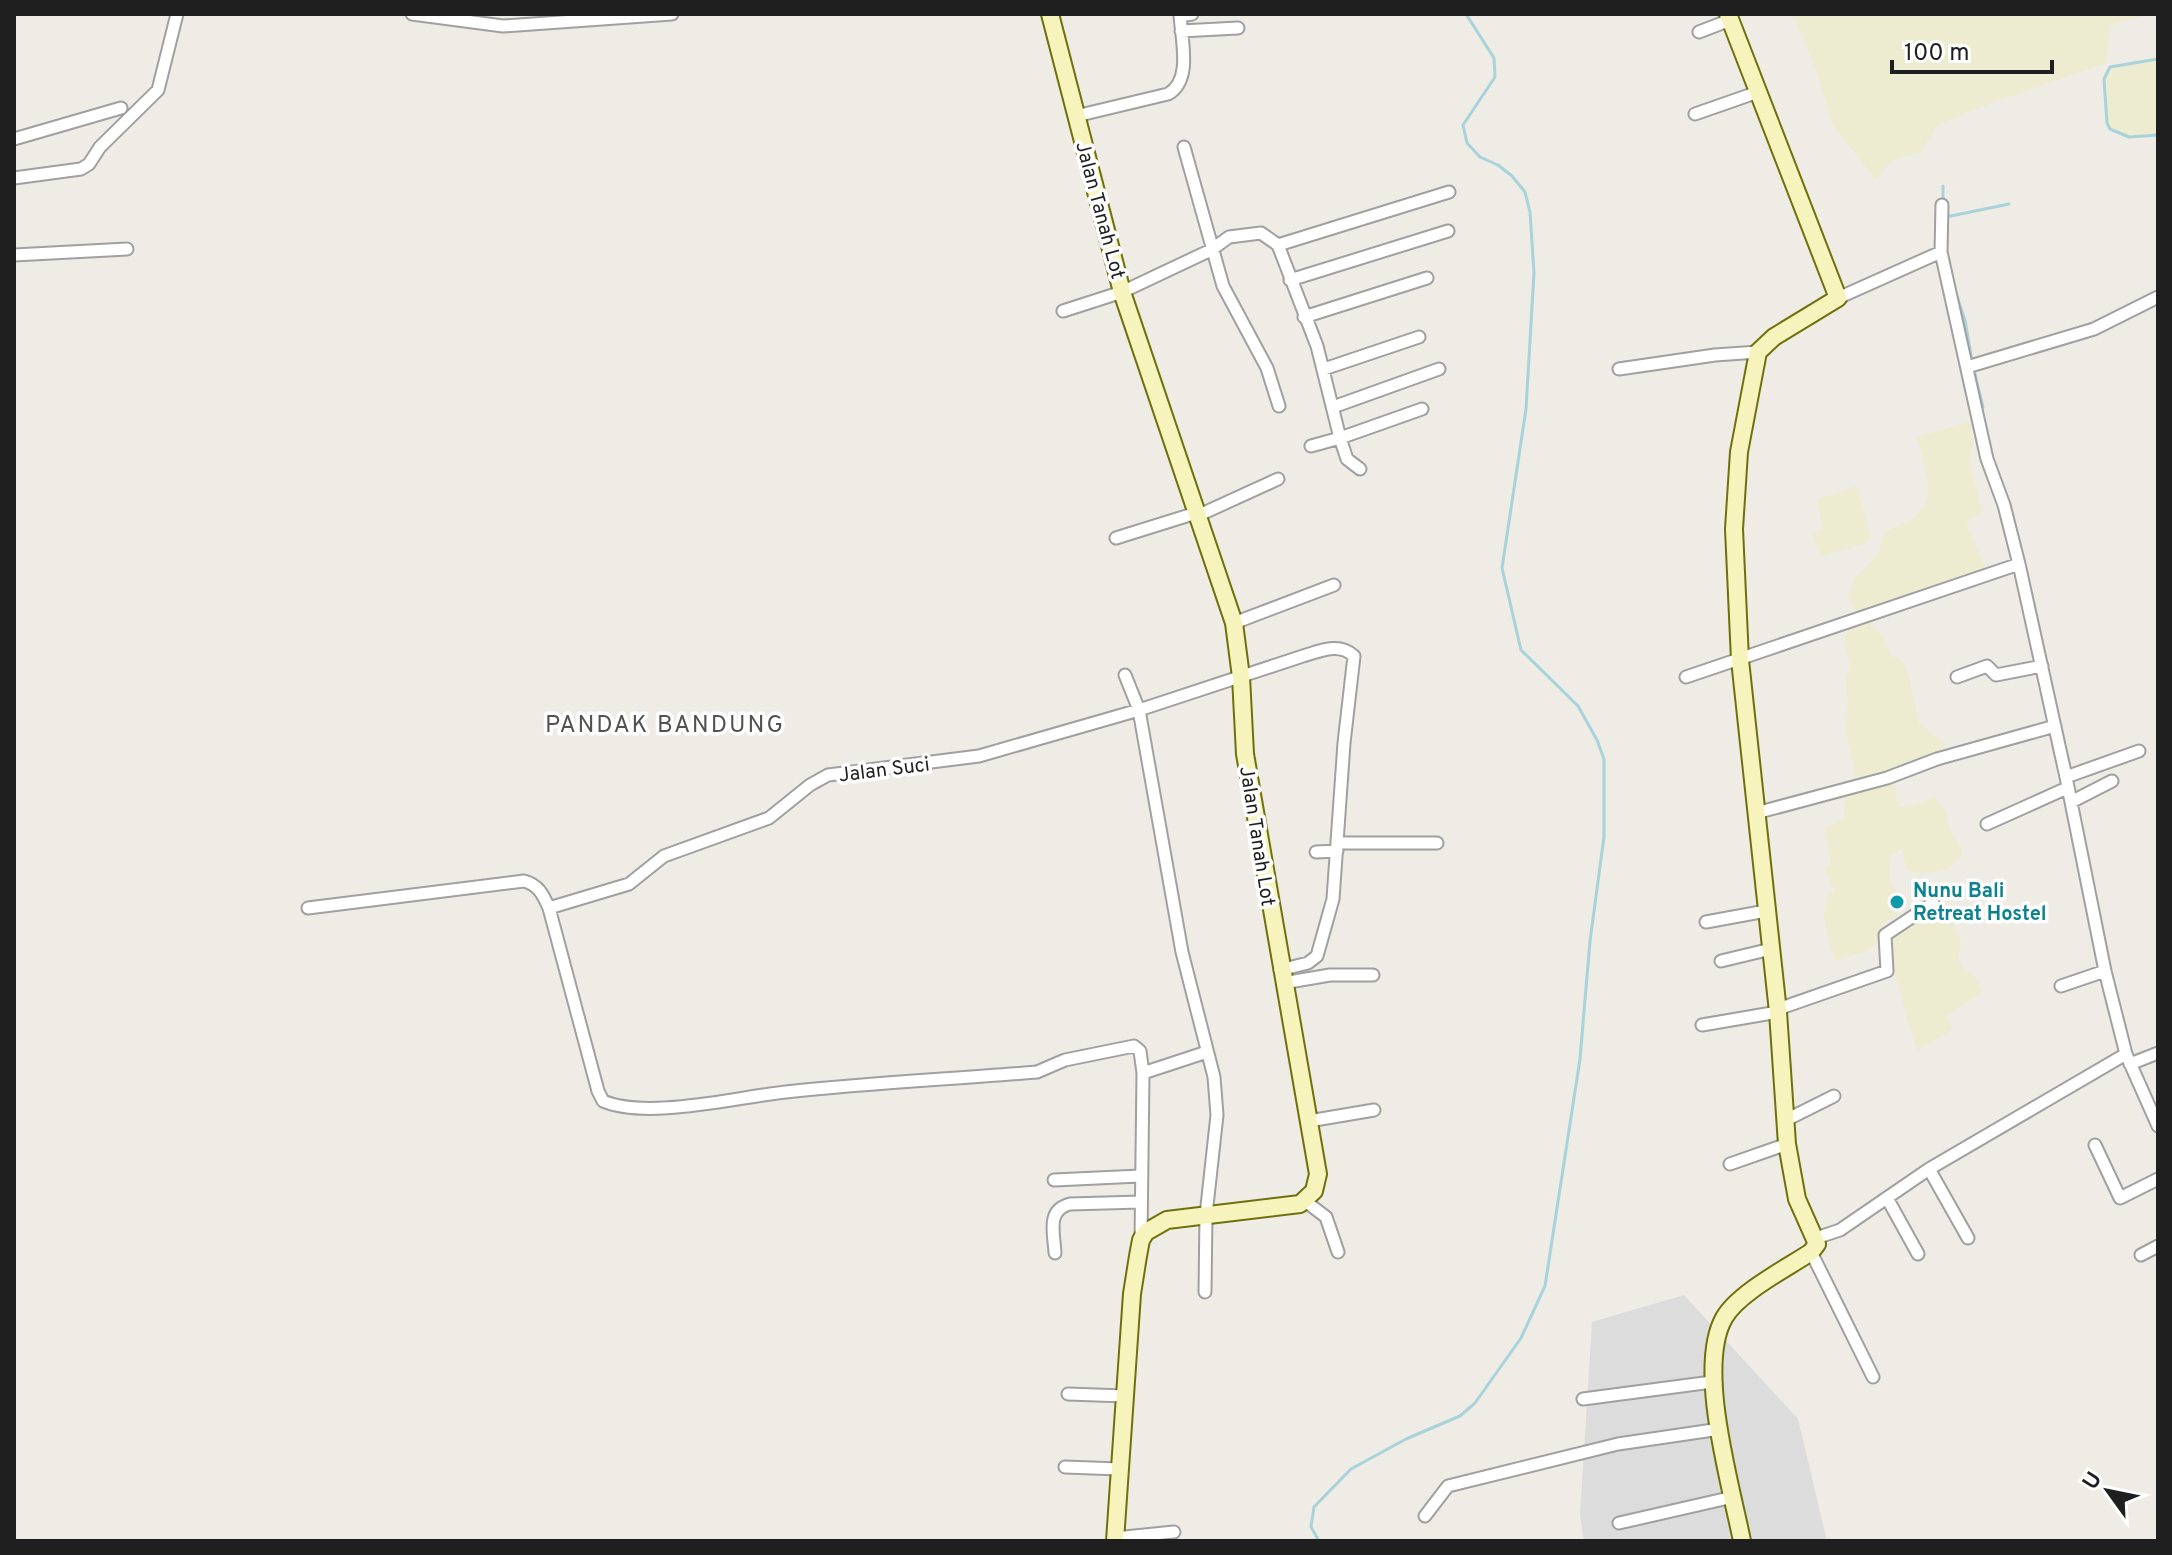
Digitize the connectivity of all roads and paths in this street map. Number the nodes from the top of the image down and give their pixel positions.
1 (177, 14) edge
2 (412, 14) edge
3 (672, 14) edge
4 (1050, 14) edge
5 (1184, 15) edge
6 (1729, 17) edge
7 (1238, 28) dead end
8 (1181, 31) junction
9 (1699, 32) dead end
10 (1758, 92) junction
11 (121, 108) dead end
12 (1695, 114) dead end
13 (1076, 116) junction
14 (14, 139) edge
15 (1184, 147) dead end
16 (14, 178) edge
17 (1449, 192) dead end
18 (1942, 205) dead end
19 (1448, 231) dead end
20 (1278, 245) junction
21 (127, 249) dead end
22 (1211, 250) junction
23 (14, 255) edge
24 (1942, 256) junction
25 (1427, 278) dead end
26 (1290, 280) junction
27 (1122, 292) junction
28 (2158, 297) edge
29 (1833, 302) junction
30 (1063, 311) dead end
31 (1304, 317) junction
32 (1419, 337) dead end
33 (1758, 352) junction
34 (1967, 367) junction
35 (1324, 369) junction
36 (1439, 369) dead end
37 (1619, 369) dead end
38 (1279, 406) dead end
39 (1333, 407) junction
40 (1422, 409) dead end
41 (1340, 438) junction
42 (1311, 446) dead end
43 (1360, 469) dead end
44 (1278, 479) dead end
45 (1196, 514) junction
46 (1116, 538) dead end
47 (2019, 564) junction
48 (1334, 585) dead end
49 (1234, 623) junction
50 (1745, 658) junction
51 (2042, 666) junction
52 (1125, 675) dead end
53 (1241, 677) junction
54 (1686, 677) dead end
55 (1957, 677) dead end
56 (1139, 710) junction
57 (2055, 726) junction
58 (2139, 751) dead end
59 (2112, 781) dead end
60 (2066, 782) junction
61 (2071, 802) junction
62 (1758, 813) junction
63 (1987, 824) dead end
64 (1437, 843) dead end
65 (1338, 847) junction
66 (1316, 852) dead end
67 (1933, 903) dead end
68 (308, 908) dead end
69 (549, 908) junction
70 (1766, 911) junction
71 (1706, 922) dead end
72 (1771, 949) junction
73 (1721, 961) dead end
74 (2105, 971) junction
75 (1373, 975) dead end
76 (1282, 976) junction
77 (2061, 986) dead end
78 (1778, 1010) junction
79 (1702, 1025) dead end
80 (1207, 1052) junction
81 (2158, 1053) edge
82 (2128, 1059) junction
83 (1143, 1073) junction
84 (1834, 1096) dead end
85 (2155, 1108) edge
86 (1374, 1110) dead end
87 (1786, 1120) junction
88 (1309, 1121) junction
89 (2158, 1126) edge
90 (1787, 1144) junction
91 (2095, 1145) dead end
92 (1730, 1164) dead end
93 (1929, 1169) junction
94 (1140, 1176) junction
95 (2158, 1179) edge
96 (1054, 1180) dead end
97 (1887, 1198) junction
98 (1305, 1201) junction
99 (1140, 1202) junction
100 (1206, 1215) junction
101 (1968, 1238) dead end
102 (1141, 1240) junction
103 (1814, 1245) junction
104 (2158, 1246) edge
105 (1338, 1252) dead end
106 (1055, 1253) dead end
107 (1918, 1254) dead end
108 (2141, 1255) dead end
109 (1205, 1292) dead end
110 (1873, 1377) dead end
111 (1712, 1382) junction
112 (1068, 1394) dead end
113 (1125, 1396) junction
114 (1583, 1399) dead end
115 (1720, 1429) junction
116 (1065, 1467) dead end
117 (1119, 1469) junction
118 (1733, 1497) junction
119 (1425, 1516) dead end
120 (1619, 1523) dead end
121 (1174, 1532) dead end
122 (1115, 1540) edge
123 (1742, 1541) edge

1 - 16 street
2 - 3 street
4 - 13 main road, Jalan Tanah Lot
5 - 8 street
6 - 9 street
6 - 10 main road
7 - 8 street
8 - 13 street
10 - 12 street
10 - 29 main road
11 - 14 street
13 - 27 main road, Jalan Tanah Lot
15 - 22 street
17 - 20 street
18 - 24 street
19 - 26 street
20 - 22 street
20 - 26 street
21 - 23 street
22 - 27 street
22 - 38 street
24 - 29 street
24 - 34 street
25 - 31 street
26 - 31 street
27 - 30 street
27 - 45 main road, Jalan Tanah Lot
28 - 34 street
29 - 33 main road
31 - 35 street
32 - 35 street
33 - 37 street
33 - 50 main road
34 - 47 street
35 - 39 street
36 - 39 street
39 - 41 street
40 - 41 street
41 - 42 street
41 - 43 street
44 - 45 street
45 - 46 street
45 - 49 main road, Jalan Tanah Lot
47 - 50 street
47 - 51 street
48 - 49 street
49 - 53 main road, Jalan Tanah Lot
50 - 54 street
50 - 62 main road
51 - 55 street
51 - 57 street
52 - 56 street
53 - 56 street, Jalan Suci
53 - 65 street, Jalan Suci
53 - 76 main road, Jalan Tanah Lot
56 - 69 street, Jalan Suci
56 - 80 street
57 - 60 street
57 - 62 street
58 - 60 street
59 - 61 street
60 - 61 street
60 - 63 street
61 - 74 street
62 - 70 main road
64 - 65 street
65 - 66 street
65 - 76 street
67 - 78 street
68 - 69 street
69 - 83 street
70 - 71 street
70 - 72 main road
72 - 73 street
72 - 78 main road
74 - 77 street
74 - 82 street
75 - 76 street
76 - 88 main road, Jalan Tanah Lot
78 - 79 street
78 - 87 main road
80 - 83 street
80 - 100 street
81 - 82 street
82 - 85 street
82 - 93 street
83 - 94 street
84 - 87 street
85 - 89 street
86 - 88 street
87 - 90 main road
88 - 98 main road, Jalan Tanah Lot
90 - 92 street
90 - 103 main road
91 - 95 street
93 - 97 street
93 - 101 street
94 - 96 street
94 - 99 street
97 - 103 street
97 - 107 street
98 - 100 main road
98 - 105 street
99 - 102 street
99 - 106 street
100 - 102 main road
100 - 109 street
102 - 113 main road
103 - 110 street
103 - 111 main road
104 - 108 street
111 - 114 street
111 - 115 main road
112 - 113 street
113 - 117 main road
115 - 118 main road
115 - 119 street
116 - 117 street
117 - 122 main road
118 - 120 street
118 - 123 main road
121 - 122 street

